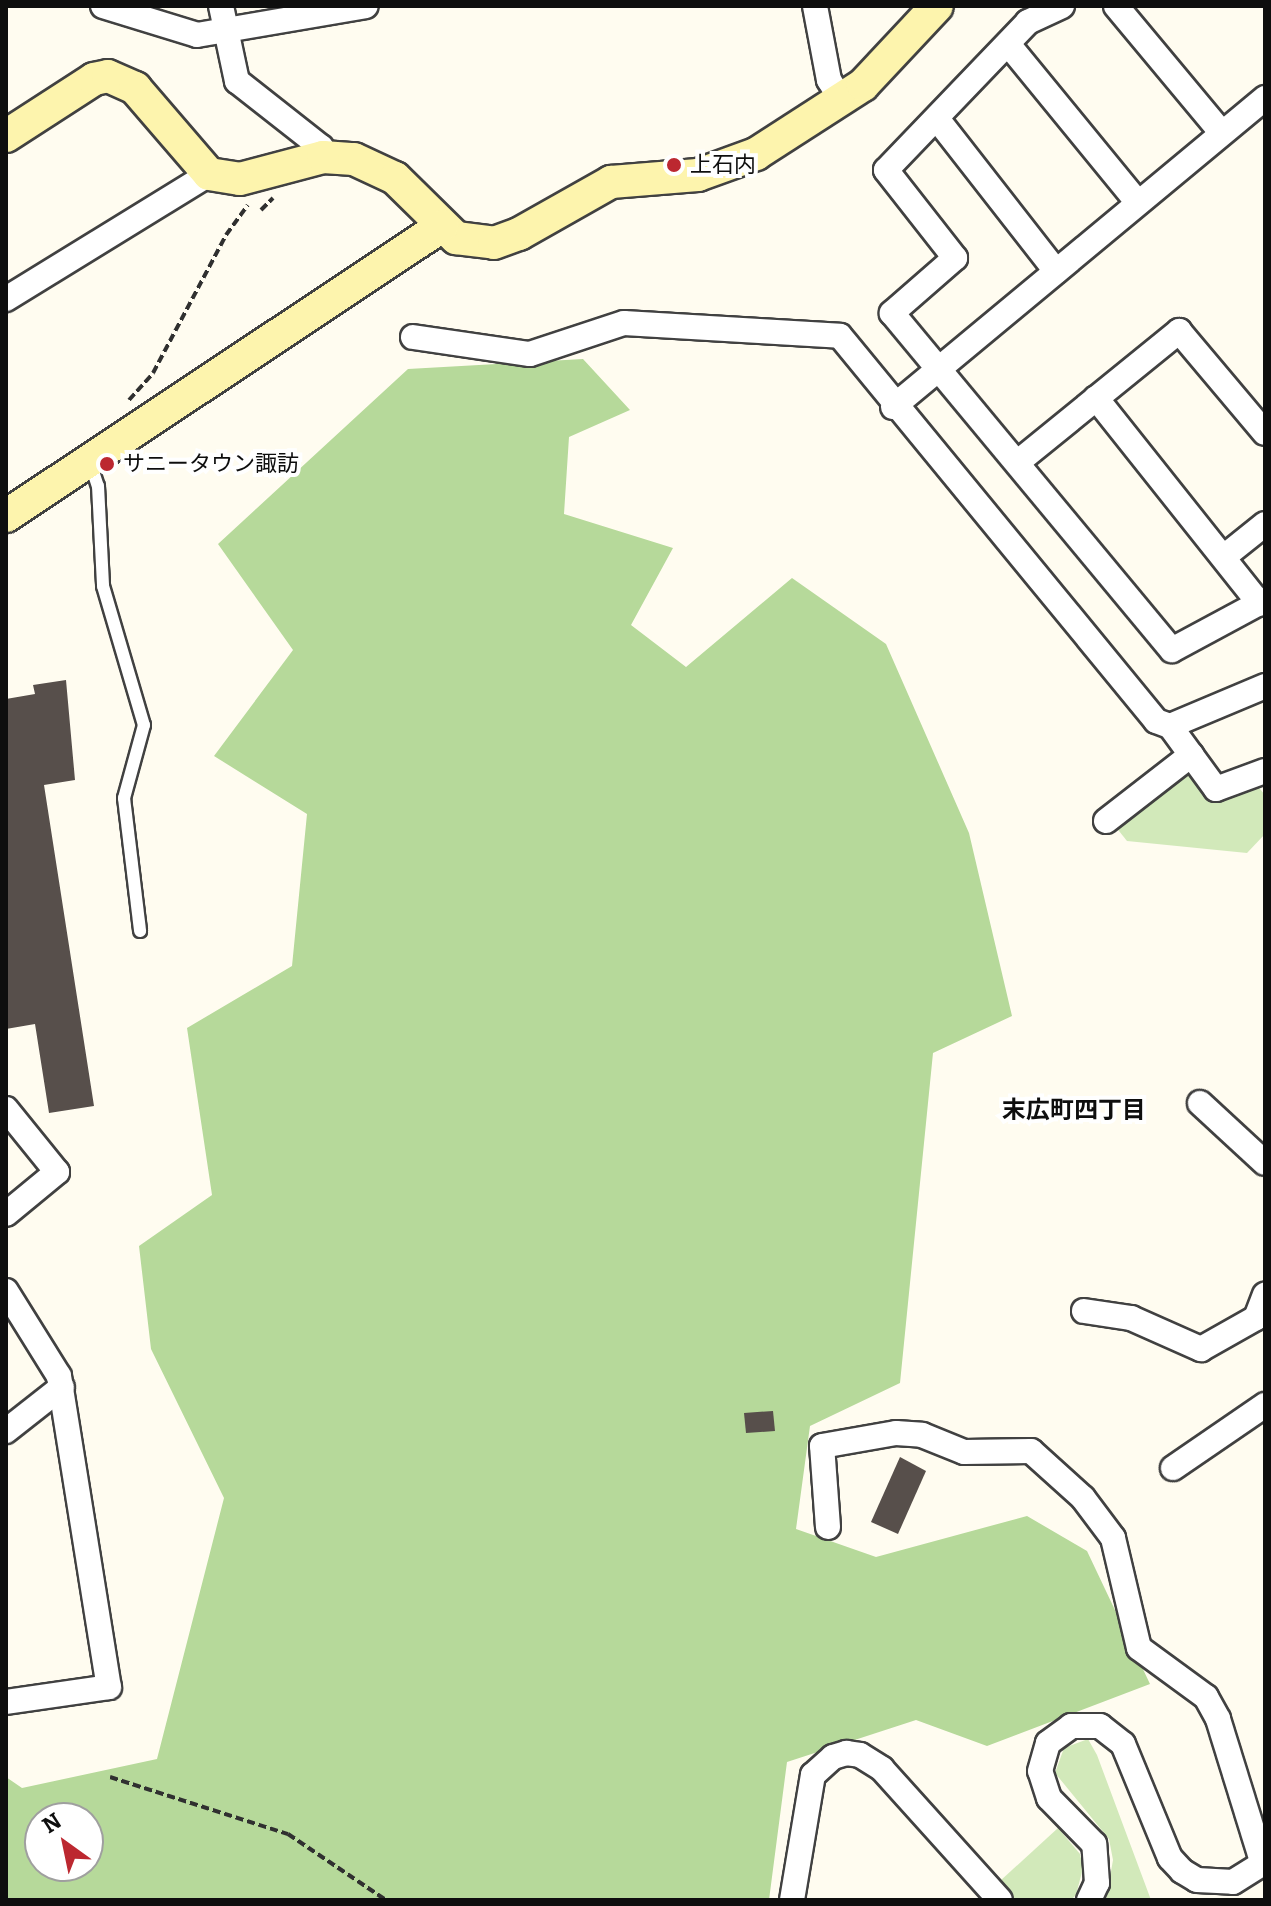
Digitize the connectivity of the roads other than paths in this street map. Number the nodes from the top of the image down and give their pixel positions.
1 (103, 6) edge
2 (366, 6) edge
3 (815, 6) edge
4 (937, 6) edge
5 (1062, 6) edge
6 (1116, 6) edge
7 (224, 17) edge
8 (1008, 44) junction
9 (1265, 98) edge
10 (842, 101) junction
11 (938, 120) junction
12 (1222, 133) junction
13 (6, 136) edge
14 (323, 157) junction
15 (209, 174) junction
16 (1138, 203) junction
17 (442, 226) junction
18 (1056, 271) junction
19 (6, 299) edge
20 (413, 337) dead end
21 (938, 369) junction
22 (1096, 398) junction
23 (893, 407) junction
24 (1265, 433) edge
25 (88, 458) junction
26 (1018, 462) junction
27 (6, 516) edge
28 (1265, 524) edge
29 (1225, 556) junction
30 (1262, 602) edge
31 (1265, 686) edge
32 (1170, 726) junction
33 (1191, 755) junction
34 (1265, 771) edge
35 (1106, 821) dead end
36 (140, 931) dead end
37 (1200, 1103) dead end
38 (6, 1109) edge
39 (1265, 1163) edge
40 (6, 1214) edge
41 (6, 1291) edge
42 (1265, 1295) edge
43 (1084, 1311) dead end
44 (62, 1387) junction
45 (1265, 1405) edge
46 (6, 1431) edge
47 (1173, 1468) dead end
48 (828, 1527) dead end
49 (6, 1702) edge
50 (1264, 1863) edge
51 (792, 1900) edge
52 (1000, 1900) edge
53 (1089, 1900) edge

1 - 7 street
2 - 7 street
3 - 10 street
4 - 10 street
5 - 8 street
6 - 12 street
7 - 14 street
8 - 11 street
8 - 16 street
9 - 12 street
10 - 17 street
11 - 18 street
11 - 21 street
12 - 16 street
13 - 15 street
14 - 15 street
14 - 17 street
15 - 19 street
16 - 18 street
17 - 25 street
18 - 21 street
20 - 23 street
21 - 23 street
21 - 26 street
22 - 24 street
22 - 26 street
22 - 29 street
23 - 32 street
25 - 27 street
25 - 36 lane
26 - 30 street
28 - 29 street
29 - 30 street
31 - 32 street
32 - 33 street
33 - 34 street
33 - 35 street
37 - 39 street
38 - 40 street
41 - 44 street
42 - 43 street
44 - 46 street
44 - 49 street
45 - 47 street
48 - 50 street
50 - 53 street
51 - 52 street

